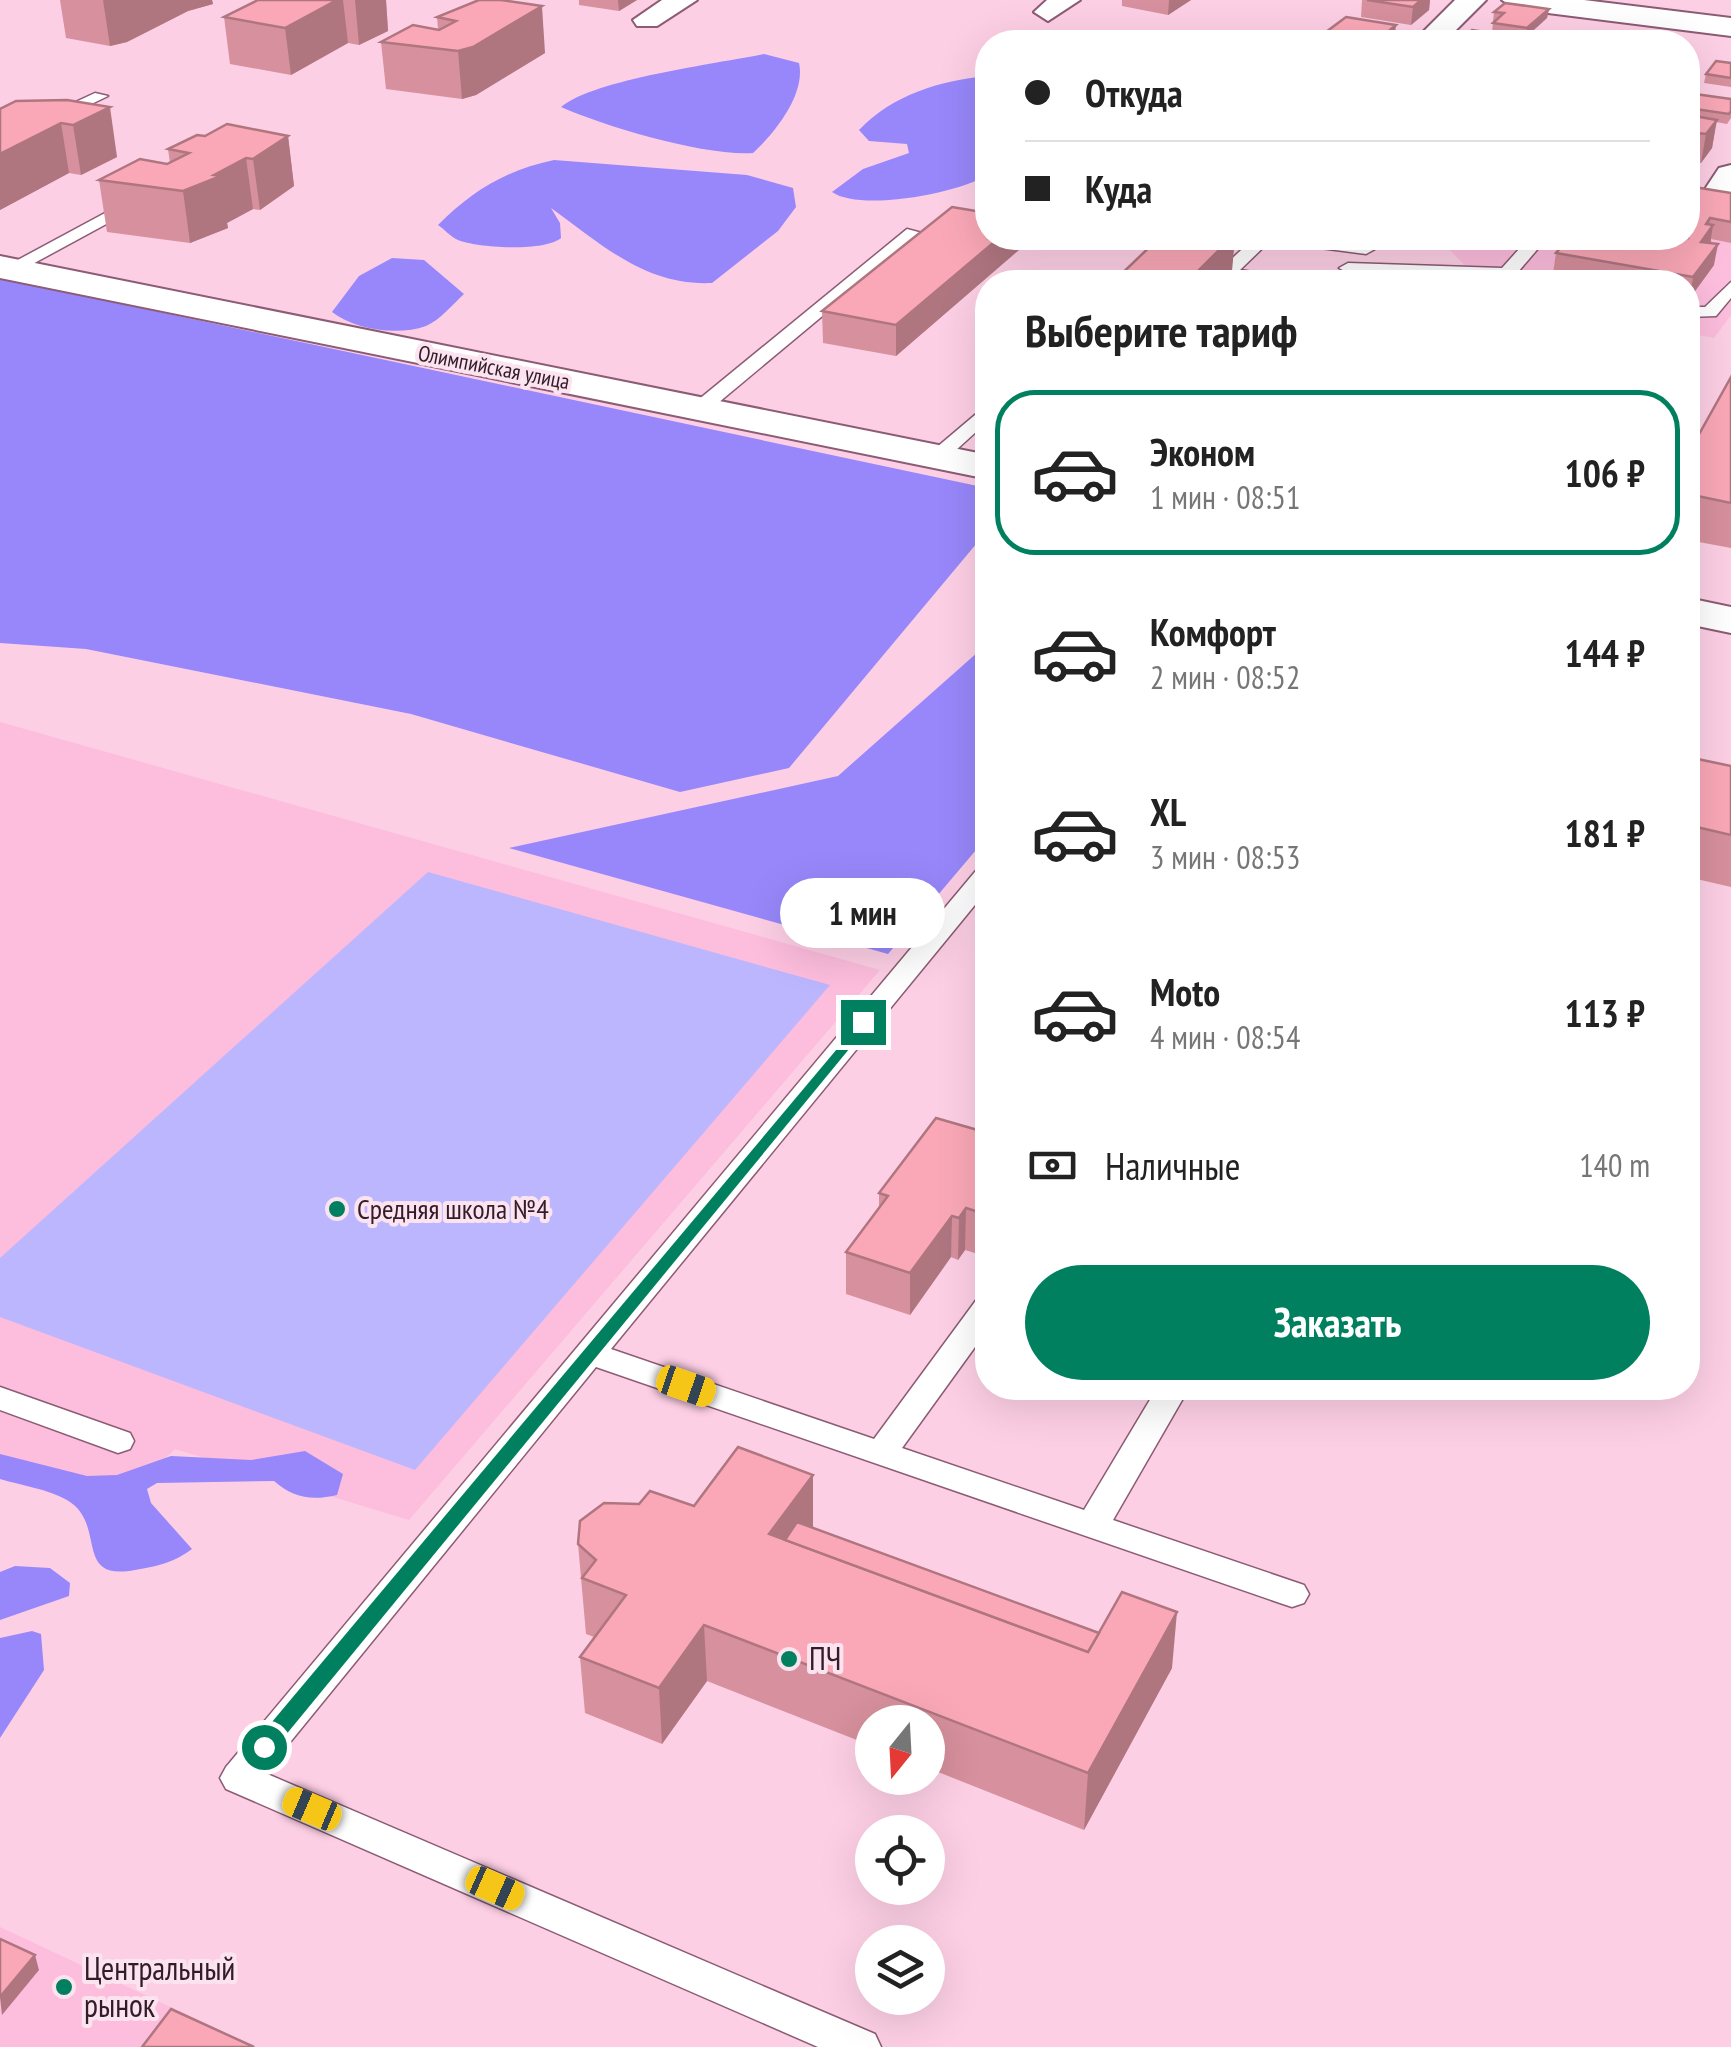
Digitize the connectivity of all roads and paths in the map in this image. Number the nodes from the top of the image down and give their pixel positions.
1 (682, 0) edge
2 (1472, 0) edge
3 (1516, 0) edge
4 (647, 20) dead end
5 (1731, 27) edge
6 (1441, 30) edge
7 (100, 96) dead end
8 (0, 143) edge
9 (150, 196) edge
10 (913, 232) edge
11 (1251, 250) edge
12 (1364, 250) edge
13 (1178, 266) edge
14 (5, 268) edge
15 (1205, 270) edge
16 (1229, 270) edge
17 (1346, 270) edge
18 (1731, 287) edge
19 (1700, 312) edge
20 (698, 409) junction
21 (975, 422) edge
22 (937, 457) junction
23 (975, 464) edge
24 (1700, 614) edge
25 (1731, 620) edge
26 (975, 888) edge
27 (975, 1324) edge
28 (588, 1353) junction
29 (0, 1398) edge
30 (1165, 1400) edge
31 (118, 1441) dead end
32 (882, 1452) junction
33 (1092, 1524) junction
34 (1292, 1594) dead end
35 (861, 2047) edge

1 - 4 street
2 - 6 street
3 - 5 street
7 - 8 lane
9 - 14 lane
10 - 20 lane
11 - 16 lane
12 - 17 lane
13 - 15 lane
14 - 20 street, Олимпийская улица
18 - 19 lane
20 - 22 street, Олимпийская улица
21 - 22 lane
22 - 23 street, Олимпийская улица
24 - 25 street
26 - 28 lane
27 - 32 lane
28 - 32 lane
28 - 35 lane
29 - 31 lane
30 - 33 lane
32 - 33 lane
33 - 34 lane

